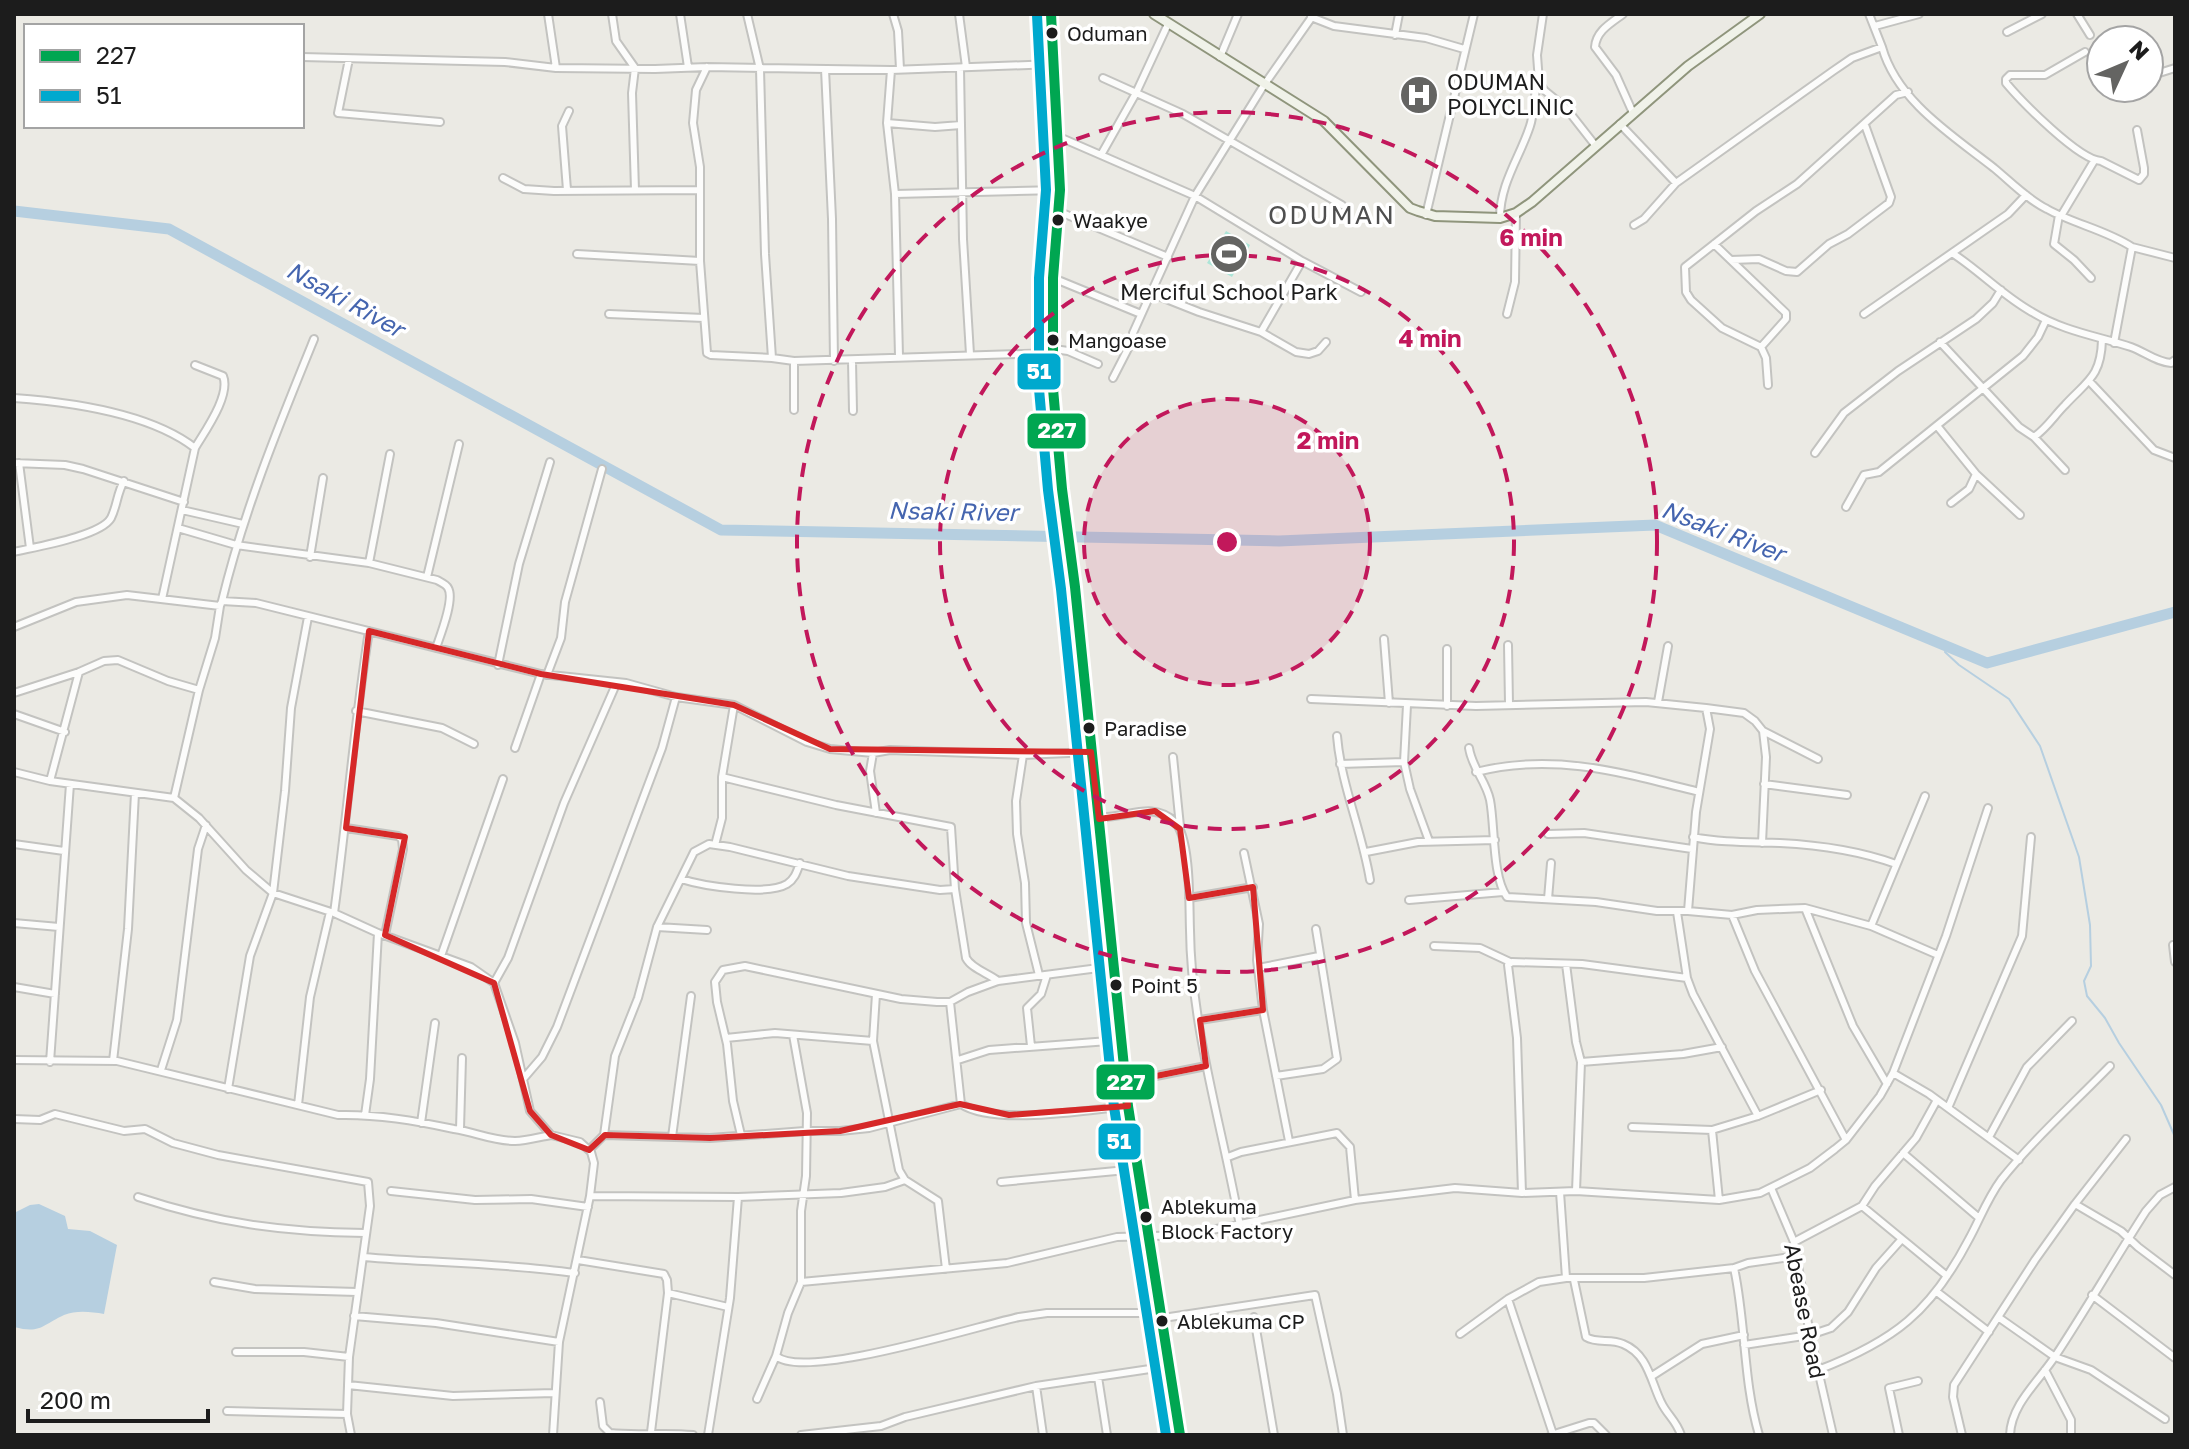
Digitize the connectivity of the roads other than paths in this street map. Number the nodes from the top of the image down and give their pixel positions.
1 (548, 14) edge
2 (612, 14) edge
3 (680, 14) edge
4 (749, 14) edge
5 (893, 14) edge
6 (959, 14) edge
7 (1051, 14) edge
8 (1154, 14) edge
9 (1238, 14) edge
10 (1399, 14) edge
11 (1474, 14) edge
12 (1543, 14) edge
13 (1623, 14) edge
14 (1760, 14) edge
15 (1869, 14) edge
16 (1919, 14) edge
17 (2042, 14) edge
18 (1312, 16) edge
19 (1168, 24) junction
20 (1875, 26) junction
21 (2007, 32) dead end
22 (1395, 35) junction
23 (1882, 47) junction
24 (1464, 49) junction
25 (2085, 52) dead end
26 (304, 57) edge
27 (1220, 57) junction
28 (349, 59) junction
29 (1054, 64) junction
30 (688, 67) junction
31 (707, 67) junction
32 (963, 67) junction
33 (556, 68) junction
34 (635, 68) junction
35 (760, 69) junction
36 (825, 69) junction
37 (900, 69) junction
38 (891, 70) junction
39 (1103, 78) dead end
40 (1539, 82) junction
41 (1264, 85) junction
42 (1908, 92) junction
43 (1136, 93) junction
44 (569, 111) dead end
45 (1633, 113) junction
46 (440, 122) dead end
47 (887, 123) junction
48 (1620, 124) junction
49 (961, 125) junction
50 (1865, 125) junction
51 (2137, 130) dead end
52 (1057, 136) junction
53 (1231, 139) junction
54 (1595, 145) junction
55 (1101, 155) junction
56 (2094, 161) junction
57 (503, 178) dead end
58 (1676, 183) junction
59 (567, 190) junction
60 (635, 190) junction
61 (699, 190) junction
62 (1060, 190) junction
63 (962, 193) junction
64 (895, 194) junction
65 (2026, 195) junction
66 (1195, 196) junction
67 (1342, 205) dead end
68 (1060, 212) junction
69 (1516, 213) junction
70 (1426, 215) junction
71 (2060, 215) junction
72 (1500, 218) junction
73 (1634, 225) dead end
74 (1714, 244) junction
75 (2132, 247) junction
76 (1952, 253) junction
77 (577, 254) dead end
78 (1168, 257) junction
79 (2175, 258) edge
80 (1731, 260) junction
81 (700, 261) junction
82 (1302, 261) junction
83 (1053, 278) junction
84 (2091, 278) dead end
85 (2001, 290) junction
86 (1361, 292) dead end
87 (1151, 293) junction
88 (609, 314) dead end
89 (1141, 314) junction
90 (1507, 314) dead end
91 (1864, 314) dead end
92 (704, 318) junction
93 (2046, 320) junction
94 (1261, 332) junction
95 (314, 339) dead end
96 (2102, 340) junction
97 (1326, 342) dead end
98 (1940, 342) junction
99 (2114, 343) junction
100 (1761, 347) junction
101 (1054, 351) junction
102 (970, 354) junction
103 (899, 356) junction
104 (772, 358) junction
105 (2175, 360) edge
106 (794, 361) junction
107 (834, 361) junction
108 (852, 361) junction
109 (1098, 364) dead end
110 (195, 365) dead end
111 (1113, 378) dead end
112 (2090, 382) junction
113 (1768, 385) dead end
114 (1985, 388) junction
115 (14, 398) edge
116 (794, 410) dead end
117 (853, 411) dead end
118 (1938, 427) junction
119 (2034, 437) junction
120 (459, 444) dead end
121 (195, 448) junction
122 (1815, 453) dead end
123 (390, 454) dead end
124 (2175, 458) edge
125 (550, 462) dead end
126 (17, 463) edge
127 (602, 469) dead end
128 (2065, 470) dead end
129 (1976, 474) junction
130 (323, 478) dead end
131 (124, 481) junction
132 (1951, 503) dead end
133 (183, 506) junction
134 (1846, 507) dead end
135 (2020, 515) dead end
136 (243, 524) junction
137 (178, 528) junction
138 (236, 545) junction
139 (30, 548) junction
140 (14, 552) edge
141 (310, 557) junction
142 (369, 563) junction
143 (427, 577) junction
144 (162, 599) junction
145 (221, 604) junction
146 (308, 617) junction
147 (14, 627) edge
148 (369, 631) junction
149 (1384, 639) dead end
150 (1508, 645) dead end
151 (1668, 646) dead end
152 (436, 648) junction
153 (1447, 649) dead end
154 (498, 665) junction
155 (79, 672) junction
156 (544, 675) junction
157 (617, 682) junction
158 (199, 690) junction
159 (14, 693) edge
160 (676, 697) junction
161 (1311, 699) dead end
162 (1658, 702) junction
163 (1389, 703) junction
164 (1509, 704) junction
165 (734, 705) junction
166 (1407, 705) junction
167 (1447, 706) junction
168 (1706, 708) junction
169 (356, 711) junction
170 (14, 714) edge
171 (1763, 731) junction
172 (65, 732) junction
173 (1337, 736) dead end
174 (474, 744) dead end
175 (515, 748) dead end
176 (1469, 748) dead end
177 (1091, 752) junction
178 (873, 753) junction
179 (1023, 755) junction
180 (1173, 757) dead end
181 (1818, 759) dead end
182 (1404, 762) junction
183 (1340, 764) junction
184 (14, 772) edge
185 (1476, 772) junction
186 (722, 777) junction
187 (503, 779) dead end
188 (50, 781) junction
189 (70, 784) junction
190 (1764, 784) junction
191 (1699, 792) junction
192 (135, 793) junction
193 (1847, 795) dead end
194 (1925, 796) dead end
195 (174, 798) junction
196 (1988, 808) dead end
197 (876, 813) junction
198 (1099, 817) junction
199 (206, 825) junction
200 (346, 828) junction
201 (1180, 829) junction
202 (1548, 834) dead end
203 (1693, 837) junction
204 (2031, 837) dead end
205 (1495, 840) junction
206 (1429, 841) junction
207 (1762, 843) junction
208 (14, 844) edge
209 (715, 845) junction
210 (1692, 849) junction
211 (64, 851) junction
212 (1366, 852) junction
213 (1244, 853) dead end
214 (800, 863) junction
215 (1551, 863) dead end
216 (1896, 864) junction
217 (681, 879) junction
218 (1370, 880) dead end
219 (1253, 887) junction
220 (955, 889) junction
221 (1503, 892) junction
222 (273, 893) junction
223 (1189, 898) junction
224 (1548, 899) junction
225 (1409, 900) dead end
226 (1805, 908) junction
227 (1688, 911) junction
228 (332, 912) junction
229 (1677, 912) junction
230 (1732, 915) junction
231 (14, 923) edge
232 (1871, 926) junction
233 (59, 927) junction
234 (657, 927) junction
235 (1316, 929) dead end
236 (707, 930) dead end
237 (381, 934) junction
238 (2173, 945) edge
239 (1434, 946) dead end
240 (1938, 955) junction
241 (441, 956) junction
242 (1319, 956) junction
243 (1510, 962) junction
244 (2175, 962) edge
245 (1566, 964) junction
246 (1114, 966) junction
247 (1258, 968) junction
248 (1039, 975) junction
249 (1047, 975) junction
250 (1687, 978) junction
251 (998, 981) junction
252 (494, 983) junction
253 (14, 987) edge
254 (55, 994) junction
255 (876, 994) junction
256 (691, 996) dead end
257 (950, 1002) junction
258 (1263, 1010) junction
259 (1200, 1020) junction
260 (2072, 1021) dead end
261 (435, 1023) dead end
262 (793, 1035) junction
263 (726, 1038) junction
264 (1122, 1040) junction
265 (873, 1041) junction
266 (1031, 1046) junction
267 (1722, 1047) junction
268 (462, 1058) dead end
269 (14, 1060) edge
270 (958, 1060) junction
271 (113, 1061) junction
272 (50, 1062) junction
273 (1581, 1062) junction
274 (1206, 1066) junction
275 (2110, 1066) dead end
276 (161, 1070) junction
277 (1893, 1073) junction
278 (1276, 1076) junction
279 (524, 1078) junction
280 (1126, 1082) junction
281 (1887, 1084) junction
282 (228, 1089) junction
283 (1821, 1090) junction
284 (1937, 1100) junction
285 (961, 1104) junction
286 (298, 1105) junction
287 (1128, 1106) junction
288 (1948, 1108) junction
289 (365, 1115) junction
290 (1758, 1116) junction
291 (14, 1119) edge
292 (890, 1121) junction
293 (421, 1123) junction
294 (1632, 1127) dead end
295 (460, 1129) junction
296 (1712, 1130) junction
297 (805, 1131) junction
298 (551, 1135) junction
299 (604, 1135) junction
300 (741, 1135) junction
301 (672, 1137) junction
302 (1989, 1137) junction
303 (2126, 1139) dead end
304 (1846, 1140) junction
305 (1289, 1141) junction
306 (589, 1150) junction
307 (1903, 1153) junction
308 (1228, 1157) junction
309 (2019, 1160) junction
310 (1137, 1169) junction
311 (905, 1180) junction
312 (1001, 1182) dead end
313 (2175, 1187) edge
314 (1771, 1188) junction
315 (391, 1191) dead end
316 (1576, 1191) junction
317 (1560, 1192) junction
318 (1522, 1193) junction
319 (590, 1196) junction
320 (803, 1196) junction
321 (138, 1197) dead end
322 (738, 1197) junction
323 (1355, 1200) junction
324 (1719, 1200) junction
325 (2075, 1204) junction
326 (1862, 1206) junction
327 (588, 1207) junction
328 (1978, 1217) junction
329 (1240, 1226) junction
330 (365, 1233) junction
331 (1148, 1234) junction
332 (2129, 1237) junction
333 (1901, 1240) junction
334 (1794, 1242) junction
335 (1797, 1256) junction
336 (363, 1257) junction
337 (578, 1260) junction
338 (1734, 1268) junction
339 (946, 1269) junction
340 (575, 1273) junction
341 (2175, 1275) edge
342 (1947, 1276) junction
343 (1566, 1278) junction
344 (1574, 1280) junction
345 (214, 1282) dead end
346 (801, 1282) junction
347 (357, 1292) junction
348 (1937, 1292) junction
349 (668, 1293) junction
350 (2092, 1295) junction
351 (1508, 1299) junction
352 (728, 1307) junction
353 (1162, 1313) junction
354 (354, 1316) junction
355 (1254, 1317) dead end
356 (1998, 1317) junction
357 (1989, 1332) junction
358 (1460, 1334) dead end
359 (1744, 1335) junction
360 (1810, 1335) junction
361 (559, 1342) junction
362 (1744, 1345) junction
363 (236, 1352) dead end
364 (776, 1356) junction
365 (349, 1357) junction
366 (2055, 1357) junction
367 (2175, 1358) edge
368 (1170, 1366) junction
369 (1818, 1370) junction
370 (2045, 1370) junction
371 (1652, 1376) junction
372 (1098, 1377) junction
373 (1918, 1381) dead end
374 (348, 1385) junction
375 (1036, 1386) junction
376 (554, 1393) junction
377 (757, 1399) dead end
378 (600, 1402) dead end
379 (227, 1411) dead end
380 (347, 1414) junction
381 (2165, 1419) dead end
382 (651, 1432) junction
383 (351, 1435) edge
384 (553, 1435) edge
385 (693, 1435) edge
386 (708, 1435) edge
387 (801, 1435) edge
388 (1043, 1435) edge
389 (1107, 1435) edge
390 (1180, 1435) edge
391 (1274, 1435) edge
392 (1343, 1435) edge
393 (1552, 1435) edge
394 (1606, 1435) edge
395 (1681, 1435) edge
396 (1759, 1435) edge
397 (1833, 1435) edge
398 (1899, 1435) edge
399 (1962, 1435) edge
400 (2010, 1435) edge
401 (2071, 1435) edge

1 - 33 street
2 - 34 street
3 - 30 street
4 - 35 street
5 - 37 street
6 - 32 street
7 - 29 street
8 - 19 street
9 - 27 street
10 - 22 street
11 - 24 street
12 - 40 street
13 - 45 street
14 - 45 street
15 - 20 street
16 - 20 street
17 - 21 street
18 - 22 street
18 - 41 street
19 - 27 street
19 - 43 street
20 - 23 street
22 - 24 street
23 - 42 street
23 - 58 street
24 - 70 street
25 - 56 street
26 - 28 street
27 - 41 street
28 - 33 street
28 - 46 street
29 - 32 street
29 - 52 street
30 - 31 street
30 - 34 street
31 - 35 street
31 - 61 street
32 - 37 street
32 - 49 street
33 - 34 street
34 - 60 street
35 - 36 street
35 - 104 street
36 - 38 street
36 - 107 street
37 - 38 street
38 - 47 street
39 - 43 street
40 - 54 street
40 - 72 street
41 - 53 street
41 - 70 street
42 - 50 street
42 - 65 street
43 - 53 street
43 - 55 street
44 - 59 street
45 - 48 street
47 - 49 street
47 - 64 street
48 - 54 street
48 - 58 street
49 - 63 street
50 - 74 street
50 - 80 street
51 - 56 street
52 - 55 street
52 - 62 street
53 - 66 street
53 - 67 street
54 - 69 street
55 - 66 street
56 - 71 street
57 - 59 street
58 - 73 street
59 - 60 street
60 - 61 street
61 - 81 street
62 - 63 street
62 - 68 street
63 - 64 street
63 - 102 street
64 - 103 street
65 - 71 street
65 - 76 street
66 - 78 street
66 - 82 street
68 - 78 street
68 - 83 street
69 - 72 street
69 - 90 street
70 - 72 street
71 - 75 street
71 - 84 street
74 - 80 street
74 - 100 street
75 - 79 street
75 - 99 street
76 - 85 street
76 - 91 street
77 - 81 street
78 - 87 street
80 - 100 street
81 - 92 street
82 - 86 street
82 - 94 street
83 - 89 street
83 - 101 street
85 - 93 street
85 - 98 street
87 - 89 street
87 - 94 street
88 - 92 street
89 - 111 street
92 - 104 street
93 - 96 street
93 - 114 street
94 - 97 street
95 - 136 street
96 - 99 street
96 - 112 street
98 - 114 street
98 - 122 street
99 - 105 street
100 - 113 street
101 - 102 street
101 - 109 street
101 - 177 street
102 - 103 street
103 - 108 street
104 - 106 street
106 - 107 street
106 - 116 street
107 - 108 street
108 - 117 street
110 - 121 street
112 - 119 street
112 - 124 street
114 - 118 street
114 - 119 street
115 - 121 street
118 - 129 street
118 - 134 street
119 - 128 street
120 - 143 street
121 - 133 street
123 - 142 street
125 - 154 street
126 - 131 street
126 - 139 street
127 - 156 street
129 - 132 street
129 - 135 street
130 - 141 street
131 - 133 street
131 - 139 street
133 - 136 street
133 - 137 street
136 - 138 street
137 - 138 street
137 - 144 street
138 - 141 street
138 - 145 street
139 - 140 street
141 - 142 street
142 - 143 street
143 - 152 street
144 - 145 street
144 - 147 street
145 - 146 street
145 - 158 street
146 - 148 street
146 - 222 street
148 - 152 street
148 - 169 street
149 - 163 street
150 - 164 street
151 - 162 street
152 - 154 street
153 - 167 street
154 - 156 street
155 - 158 street
155 - 159 street
155 - 172 street
156 - 157 street
156 - 175 street
157 - 160 street
157 - 252 street
158 - 195 street
160 - 165 street
160 - 279 street
161 - 163 street
162 - 164 street
162 - 168 street
163 - 166 street
164 - 167 street
165 - 178 street
165 - 186 street
166 - 167 street
166 - 182 street
168 - 171 street
168 - 191 street
169 - 174 street
169 - 200 street
170 - 172 street
171 - 181 street
171 - 190 street
172 - 188 street
173 - 183 street
176 - 185 street
177 - 179 street
177 - 198 street
178 - 179 street
178 - 197 street
179 - 248 street
180 - 201 street
182 - 183 street
182 - 206 street
183 - 212 street
184 - 188 street
185 - 191 street
185 - 205 street
186 - 197 street
186 - 209 street
187 - 241 street
188 - 189 street
189 - 192 street
189 - 211 street
190 - 193 street
190 - 207 street
191 - 203 street
192 - 195 street
192 - 271 street
194 - 216 street
195 - 199 street
196 - 240 street
197 - 220 street
198 - 201 street
198 - 246 street
199 - 222 street
199 - 276 street
200 - 228 street
200 - 237 street
201 - 223 street
202 - 210 street
203 - 207 street
203 - 210 street
204 - 288 street
205 - 206 street
205 - 221 street
206 - 212 street
207 - 216 street
208 - 211 street
209 - 214 street
209 - 217 street
210 - 227 street
211 - 233 street
212 - 218 street
213 - 219 street
214 - 217 street
214 - 220 street
215 - 224 street
216 - 232 street
217 - 234 street
219 - 223 street
219 - 247 street
220 - 251 street
221 - 224 street
221 - 225 street
222 - 228 street
222 - 282 street
223 - 259 street
224 - 229 street
226 - 230 street
226 - 232 street
226 - 281 street
227 - 229 street
227 - 230 street
228 - 237 street
228 - 286 street
229 - 250 street
230 - 283 street
231 - 233 street
232 - 240 street
233 - 254 street
234 - 236 street
234 - 299 street
235 - 242 street
237 - 241 street
237 - 289 street
238 - 244 street
239 - 243 street
240 - 277 street
241 - 252 street
242 - 247 street
242 - 278 street
243 - 245 street
243 - 318 street
245 - 250 street
245 - 273 street
246 - 249 street
246 - 264 street
247 - 258 street
248 - 249 street
248 - 251 street
249 - 266 street
250 - 267 street
251 - 257 street
252 - 279 street
253 - 254 street
254 - 272 street
255 - 257 street
255 - 263 street
255 - 265 street
256 - 301 street
257 - 270 street
258 - 259 street
258 - 278 street
259 - 274 street
260 - 302 street
261 - 293 street
262 - 263 street
262 - 265 street
262 - 297 street
263 - 300 street
264 - 266 street
264 - 280 street
265 - 292 street
266 - 270 street
267 - 273 street
267 - 290 street
268 - 295 street
269 - 272 street
270 - 285 street
271 - 272 street
271 - 276 street
273 - 316 street
274 - 280 street
274 - 308 street
275 - 309 street
276 - 282 street
277 - 281 street
277 - 284 street
278 - 305 street
279 - 298 street
280 - 287 street
281 - 304 street
282 - 286 street
283 - 290 street
283 - 304 street
284 - 288 street
284 - 307 street
285 - 287 street
285 - 292 street
286 - 289 street
287 - 310 street
288 - 302 street
289 - 293 street
290 - 296 street
291 - 330 street
292 - 297 street
292 - 311 street
293 - 295 street
294 - 296 street
295 - 298 street
296 - 324 street
297 - 300 street
297 - 320 street
298 - 306 street
299 - 301 street
299 - 306 street
300 - 301 street
302 - 309 street
303 - 325 street
304 - 314 street
305 - 308 street
305 - 323 street
306 - 319 street
307 - 326 street
307 - 328 street
308 - 329 street
309 - 328 street
310 - 312 street
310 - 331 street
311 - 320 street
311 - 339 street
313 - 332 street
314 - 324 street
314 - 334 street, Abease Road
315 - 327 street
316 - 317 street
316 - 324 street
317 - 318 street
317 - 343 street
318 - 323 street
319 - 322 street
319 - 327 street
320 - 322 street
320 - 346 street
321 - 330 street
322 - 352 street
323 - 329 street
325 - 332 street
325 - 356 street
326 - 333 street
326 - 334 street
327 - 337 street
328 - 342 street
329 - 331 street
330 - 336 street
331 - 339 street
331 - 353 street
332 - 341 street
332 - 350 street
333 - 342 street
333 - 360 street
334 - 335 street, Abease Road
335 - 338 street
335 - 360 street, Abease Road
336 - 340 street
336 - 347 street
337 - 340 street
337 - 349 street
338 - 344 street
338 - 359 street
339 - 346 street
340 - 361 street
342 - 348 street
343 - 344 street
343 - 351 street
344 - 371 street
345 - 347 street
346 - 364 street
347 - 354 street
348 - 357 street
348 - 369 street
349 - 352 street
349 - 382 street
350 - 366 street
350 - 367 street
351 - 358 street
351 - 393 street
352 - 386 street
353 - 364 street
353 - 368 street
353 - 392 street
354 - 361 street
354 - 365 street
355 - 391 street
356 - 357 street
356 - 366 street
357 - 399 street
359 - 362 street
359 - 371 street
360 - 362 street
360 - 369 street, Abease Road
361 - 376 street
362 - 396 street
363 - 365 street
364 - 377 street
365 - 374 street
366 - 370 street
366 - 381 street
368 - 372 street
368 - 390 street
369 - 397 street, Abease Road
370 - 400 street
370 - 401 street
371 - 395 street
372 - 375 street
372 - 389 street
373 - 398 street
374 - 376 street
374 - 380 street
375 - 387 street
375 - 388 street
376 - 384 street
378 - 382 street
379 - 380 street
380 - 383 street
382 - 385 street
393 - 394 street

